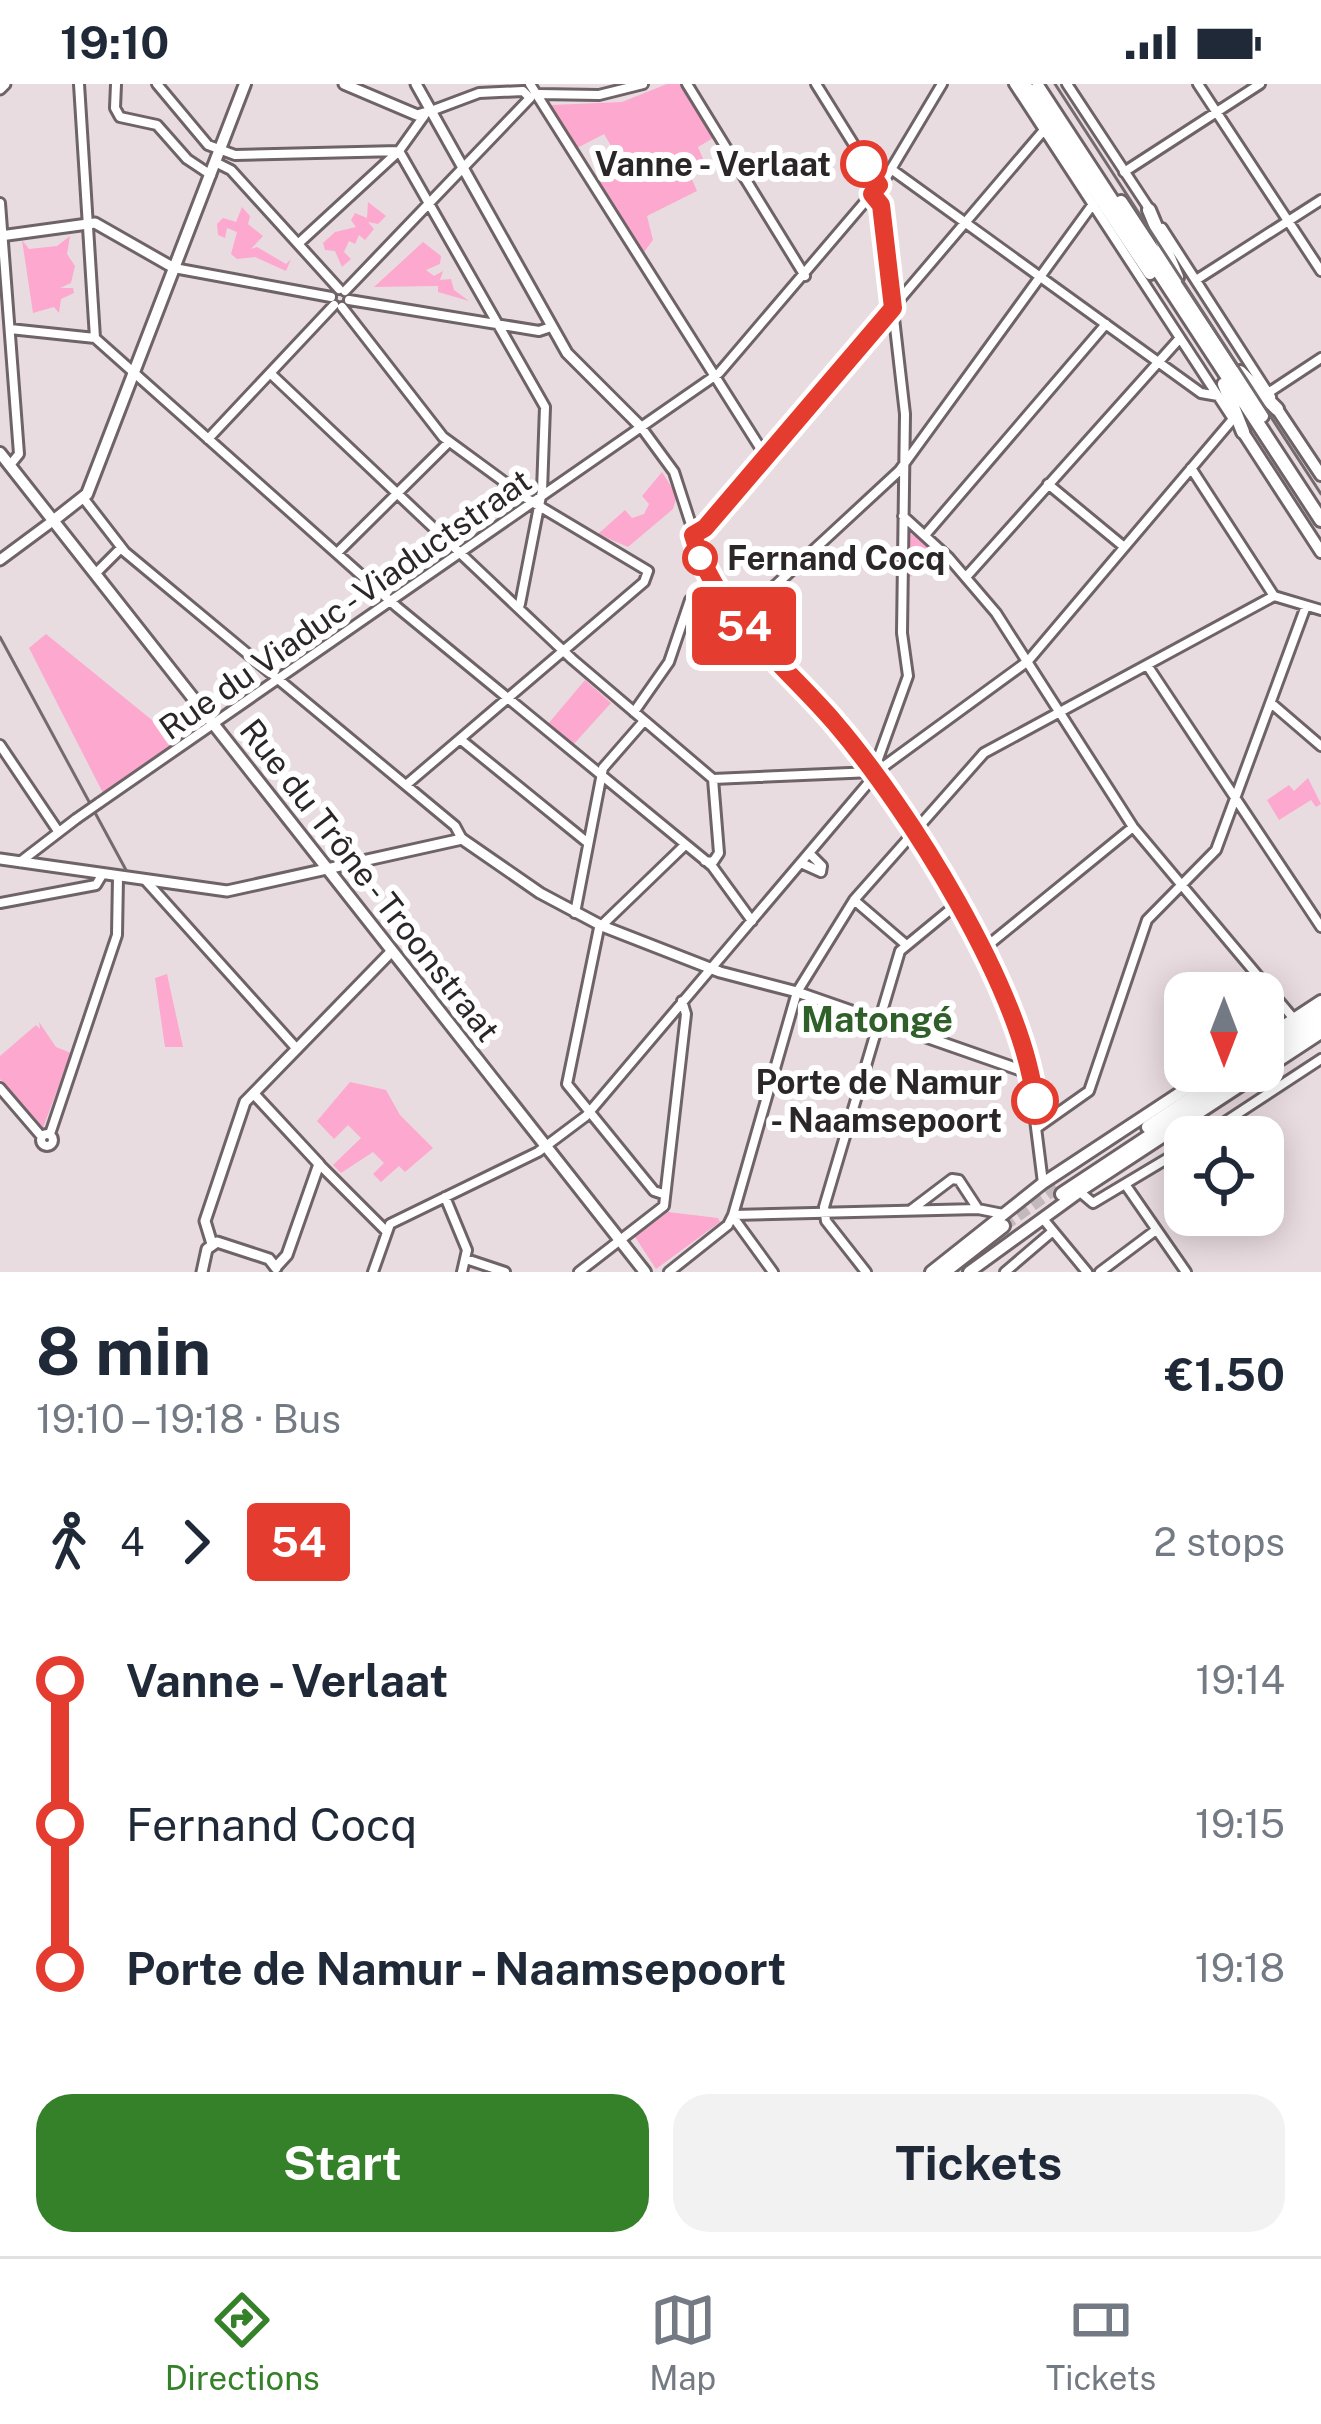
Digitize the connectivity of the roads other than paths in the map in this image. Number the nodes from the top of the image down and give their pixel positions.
1 (79, 84) edge
2 (116, 84) edge
3 (157, 84) edge
4 (245, 84) edge
5 (344, 84) edge
6 (416, 84) edge
7 (549, 84) edge
8 (643, 84) edge
9 (687, 84) edge
10 (816, 84) edge
11 (942, 84) edge
12 (1014, 84) edge
13 (1066, 84) edge
14 (1198, 84) edge
15 (1260, 84) edge
16 (1036, 85) edge
17 (531, 93) edge
18 (427, 113) junction
19 (1217, 113) junction
20 (1044, 130) junction
21 (399, 151) junction
22 (215, 163) junction
23 (462, 167) junction
24 (891, 169) junction
25 (1124, 172) junction
26 (879, 185) junction
27 (872, 194) junction
28 (1321, 200) edge
29 (429, 202) junction
30 (0, 203) edge
31 (1093, 204) junction
32 (1149, 209) junction
33 (965, 221) junction
34 (1288, 222) junction
35 (88, 223) junction
36 (1, 235) edge
37 (298, 243) junction
38 (1131, 256) junction
39 (175, 268) junction
40 (1321, 272) edge
41 (805, 276) junction
42 (1040, 276) junction
43 (1196, 280) junction
44 (340, 298) junction
45 (1179, 298) junction
46 (893, 308) junction
47 (499, 324) junction
48 (1106, 324) junction
49 (551, 327) junction
50 (10, 329) junction
51 (94, 338) junction
52 (1180, 338) junction
53 (1215, 352) junction
54 (1321, 358) edge
55 (1159, 362) junction
56 (134, 372) junction
57 (270, 374) junction
58 (716, 376) junction
59 (1268, 393) junction
60 (1218, 396) junction
61 (1276, 409) junction
62 (1233, 419) junction
63 (641, 428) junction
64 (1243, 432) junction
65 (208, 439) junction
66 (449, 442) junction
67 (0, 453) edge
68 (766, 457) junction
69 (904, 464) junction
70 (10, 466) junction
71 (1190, 468) junction
72 (1321, 475) edge
73 (1048, 484) junction
74 (398, 493) junction
75 (84, 499) junction
76 (537, 502) junction
77 (1321, 507) edge
78 (903, 516) junction
79 (54, 520) junction
80 (1321, 520) edge
81 (926, 534) junction
82 (693, 535) junction
83 (1123, 546) junction
84 (1319, 546) edge
85 (121, 548) junction
86 (461, 552) junction
87 (337, 553) junction
88 (0, 560) edge
89 (95, 574) junction
90 (965, 577) junction
91 (710, 584) junction
92 (1274, 596) junction
93 (391, 602) junction
94 (519, 605) junction
95 (1306, 607) junction
96 (1321, 610) edge
97 (734, 616) junction
98 (564, 650) junction
99 (1028, 661) junction
100 (1147, 665) junction
101 (278, 679) junction
102 (508, 698) junction
103 (1271, 703) junction
104 (634, 712) junction
105 (1060, 712) junction
106 (644, 721) junction
107 (213, 724) junction
108 (460, 739) junction
109 (884, 741) junction
110 (0, 745) edge
111 (1321, 746) edge
112 (903, 754) junction
113 (875, 773) junction
114 (601, 775) junction
115 (713, 779) junction
116 (406, 785) junction
117 (1235, 796) junction
118 (1132, 827) junction
119 (58, 831) junction
120 (913, 836) junction
121 (462, 838) junction
122 (588, 843) junction
123 (685, 844) junction
124 (809, 854) junction
125 (0, 859) edge
126 (705, 861) junction
127 (19, 863) junction
128 (801, 863) junction
129 (326, 870) junction
130 (102, 875) junction
131 (118, 877) junction
132 (146, 881) junction
133 (1181, 885) junction
134 (854, 900) junction
135 (0, 903) edge
136 (957, 904) junction
137 (575, 913) junction
138 (752, 921) junction
139 (602, 926) junction
140 (1321, 927) edge
141 (904, 943) junction
142 (981, 951) junction
143 (390, 952) junction
144 (710, 968) junction
145 (797, 992) junction
146 (682, 1001) junction
147 (1321, 1001) edge
148 (1321, 1012) edge
149 (1294, 1018) junction
150 (876, 1019) junction
151 (1321, 1023) edge
152 (1284, 1025) edge
153 (1321, 1034) edge
154 (1284, 1036) edge
155 (1284, 1047) edge
156 (297, 1049) junction
157 (1284, 1058) edge
158 (1321, 1059) edge
159 (1032, 1074) junction
160 (0, 1088) edge
161 (1183, 1092) edge
162 (1205, 1092) edge
163 (1211, 1092) edge
164 (1230, 1092) joint
165 (254, 1094) junction
166 (1191, 1103) junction
167 (590, 1111) junction
168 (1182, 1116) edge
169 (1194, 1116) edge
170 (1234, 1116) edge
171 (1038, 1127) junction
172 (1120, 1134) junction
173 (1164, 1136) edge
174 (544, 1148) junction
175 (1164, 1162) edge
176 (319, 1165) junction
177 (1126, 1187) junction
178 (1050, 1188) junction
179 (1080, 1192) junction
180 (446, 1198) junction
181 (663, 1200) junction
182 (1025, 1202) junction
183 (976, 1206) junction
184 (910, 1211) junction
185 (825, 1213) junction
186 (733, 1215) junction
187 (1048, 1216) junction
188 (1004, 1224) junction
189 (1156, 1230) junction
190 (386, 1231) junction
191 (1056, 1234) junction
192 (619, 1241) junction
193 (212, 1244) junction
194 (466, 1259) junction
195 (582, 1269) edge
196 (276, 1270) edge
197 (972, 1270) edge
198 (202, 1272) edge
199 (373, 1272) edge
200 (462, 1272) edge
201 (505, 1272) edge
202 (645, 1272) edge
203 (669, 1272) edge
204 (773, 1272) edge
205 (866, 1272) edge
206 (931, 1272) edge
207 (944, 1272) edge
208 (956, 1272) edge
209 (1005, 1272) edge
210 (1087, 1272) edge
211 (1100, 1272) edge
212 (1186, 1272) edge

1 - 35 street
2 - 22 street
3 - 22 street
4 - 22 main road
5 - 18 street
6 - 18 street
7 - 17 street
8 - 17 street
9 - 41 street
10 - 26 street
11 - 24 street, Rue du Viaduc - Viaductstraat
12 - 20 street
13 - 25 street
14 - 19 street
15 - 19 street
16 - 38 highway
16 - 45 highway
17 - 18 street
17 - 23 street
17 - 58 street
18 - 21 street
18 - 23 street
19 - 25 street
19 - 34 street
20 - 31 street
20 - 33 street
21 - 22 street
21 - 29 street
21 - 37 street
22 - 37 street
22 - 39 main road
23 - 29 street
23 - 49 street
24 - 26 street, Rue du Viaduc - Viaductstraat
24 - 33 street
25 - 32 street
26 - 27 street, Rue du Viaduc - Viaductstraat
27 - 41 street, Rue du Viaduc - Viaductstraat
27 - 46 street
28 - 34 street
29 - 44 street
29 - 47 street
30 - 36 street
31 - 38 street
31 - 42 street
32 - 43 street
32 - 45 highway
33 - 42 street
33 - 46 street
34 - 40 street
34 - 43 street
35 - 36 street
35 - 39 street
35 - 51 street
36 - 50 street
37 - 44 street
38 - 45 highway
38 - 52 street
39 - 44 street
39 - 56 main road
41 - 58 street, Rue du Viaduc - Viaductstraat
42 - 48 street
42 - 69 street
43 - 59 street
44 - 47 street
44 - 57 street
44 - 66 street
45 - 53 highway
46 - 68 street
46 - 69 street
47 - 49 street
47 - 76 street
48 - 55 street
48 - 81 street
49 - 63 street
50 - 51 street
50 - 70 street
51 - 56 street
52 - 55 street
52 - 60 street
53 - 61 highway
53 - 64 highway
53 - 77 highway
53 - 80 highway
54 - 59 street
55 - 60 street
55 - 73 street
56 - 65 street
56 - 75 main road
57 - 65 street
57 - 74 street
58 - 63 street, Rue du Viaduc - Viaductstraat
58 - 68 street
59 - 61 street
60 - 62 street
61 - 72 main road
62 - 64 street
62 - 71 street
63 - 76 street, Rue du Viaduc - Viaductstraat
63 - 82 street
64 - 84 main road
65 - 87 street
66 - 74 street
66 - 76 street
67 - 70 main road, Rue du Trône - Troonstraat
68 - 82 street
69 - 78 street
69 - 97 street
70 - 79 main road, Rue du Trône - Troonstraat
71 - 83 street
71 - 92 street
73 - 83 street
73 - 90 street
74 - 86 street
74 - 87 street
75 - 79 main road
75 - 85 street
76 - 86 street, Rue du Viaduc - Viaductstraat
76 - 94 street
76 - 98 street
78 - 81 street
78 - 109 street
79 - 88 street
79 - 89 main road, Rue du Trône - Troonstraat
81 - 90 street
82 - 91 street
83 - 99 street
85 - 89 street
85 - 101 street
86 - 93 street, Rue du Viaduc - Viaductstraat
86 - 94 street
87 - 93 street
89 - 107 main road, Rue du Trône - Troonstraat
90 - 99 street
91 - 97 street
91 - 104 street
92 - 95 street
92 - 100 street
93 - 101 street, Rue du Viaduc - Viaductstraat
93 - 102 street
94 - 98 street
95 - 96 street
95 - 103 street
97 - 113 street
98 - 102 street
98 - 104 street
99 - 105 street
99 - 112 street
100 - 105 street
100 - 117 street
101 - 107 street, Rue du Viaduc - Viaductstraat
101 - 116 street
102 - 108 street
102 - 114 street
103 - 111 street
103 - 117 street
104 - 106 street
105 - 118 street
105 - 120 street
106 - 114 street
106 - 115 street
107 - 119 street, Rue du Viaduc - Viaductstraat, bridge
107 - 129 main road, Rue du Trône - Troonstraat
108 - 116 street
108 - 122 street
109 - 112 street
109 - 113 street
110 - 119 street
112 - 113 street
113 - 115 street
113 - 120 street
113 - 124 street
114 - 122 street
114 - 123 street
115 - 126 street
116 - 121 street
117 - 133 street
117 - 140 street
118 - 133 street
118 - 142 street
119 - 127 street, Rue du Viaduc - Viaductstraat
120 - 134 street
120 - 136 street
121 - 129 street
121 - 137 street
122 - 137 street
123 - 126 street
123 - 139 street
124 - 128 street
124 - 128 street
125 - 127 street
126 - 138 street
127 - 130 street
128 - 138 street
129 - 132 street
129 - 143 main road, Rue du Trône - Troonstraat
130 - 131 street
130 - 135 street
131 - 132 street
131 - 160 street
132 - 156 street
133 - 149 street
133 - 171 street
134 - 141 street
134 - 145 street
136 - 141 street
136 - 142 street
137 - 139 street
138 - 144 street
139 - 144 street
139 - 167 street
141 - 150 street
142 - 159 street
143 - 156 street
143 - 174 main road, Rue du Trône - Troonstraat
144 - 145 street
144 - 146 street
145 - 150 street
145 - 186 street
146 - 167 street
146 - 181 street
147 - 149 main road
148 - 154 highway
149 - 152 main road
150 - 159 street
150 - 185 street
151 - 155 highway
153 - 157 main road
156 - 165 street
158 - 170 street
159 - 171 street
161 - 172 main road
162 - 166 highway
163 - 166 highway
164 - 166 main road
164 - 169 main road
165 - 176 street
165 - 193 street
166 - 168 main road
166 - 172 main road
166 - 178 highway
167 - 174 street
167 - 181 street
171 - 178 street
172 - 178 main road
173 - 179 main road
174 - 180 street
174 - 192 main road, Rue du Trône - Troonstraat
175 - 177 street
176 - 190 street
176 - 196 street
177 - 179 street
177 - 189 street
178 - 182 main road
178 - 187 main road
179 - 187 main road
180 - 190 street
180 - 194 street
181 - 192 street
182 - 187 main road
182 - 188 main road
183 - 184 street
183 - 184 street
183 - 188 street
184 - 185 street
185 - 186 street
185 - 205 street
186 - 203 street
186 - 204 street
187 - 191 street
187 - 197 main road
188 - 197 main road
188 - 206 main road
188 - 207 highway
188 - 208 highway
189 - 211 street
189 - 212 street
190 - 199 street
191 - 209 street
191 - 210 street
192 - 195 street
192 - 202 main road, Rue du Trône - Troonstraat
193 - 196 street
193 - 198 street
194 - 200 street
194 - 201 street

